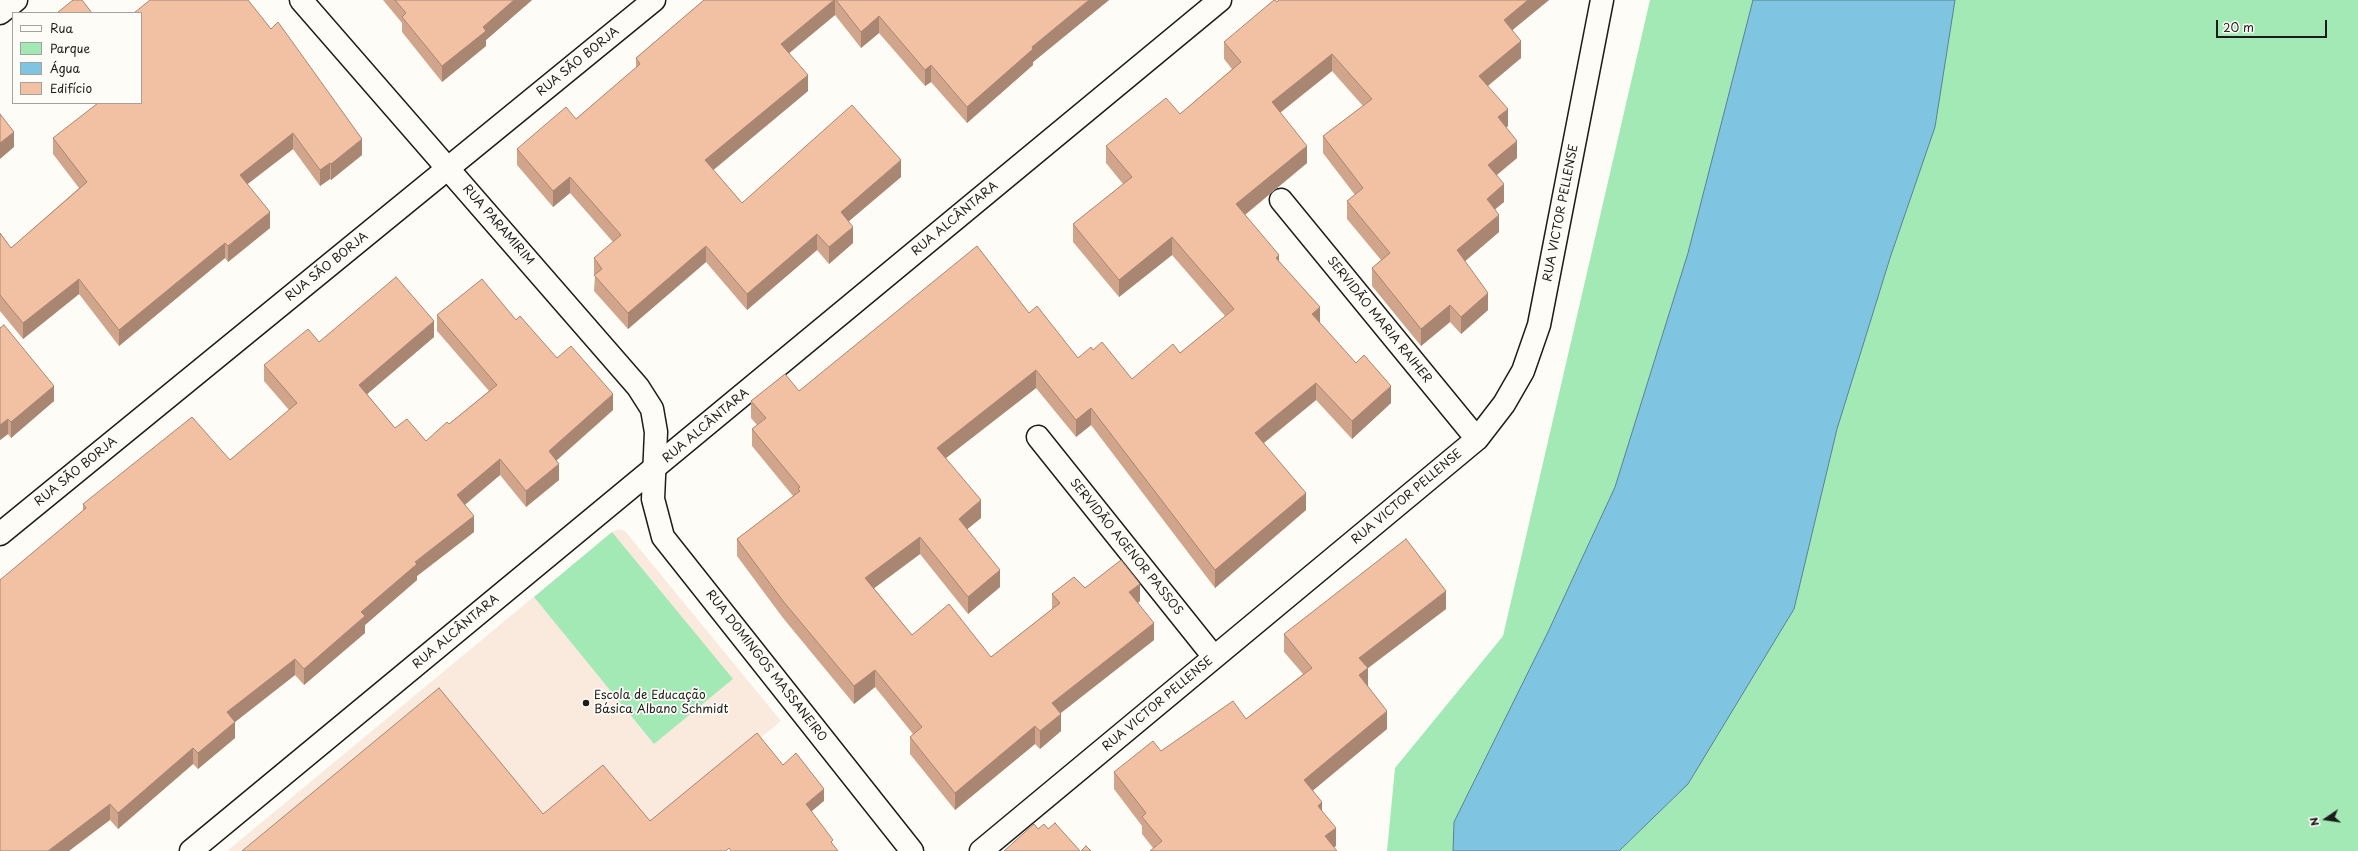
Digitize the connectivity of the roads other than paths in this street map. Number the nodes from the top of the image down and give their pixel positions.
1 (16, 0) edge
2 (301, 0) edge
3 (654, 0) edge
4 (1220, 0) edge
5 (1602, 0) edge
6 (0, 14) edge
7 (448, 168) junction
8 (1282, 200) dead end
9 (1038, 437) dead end
10 (1477, 439) junction
11 (655, 467) junction
12 (0, 534) edge
13 (1214, 657) junction
14 (191, 851) edge
15 (912, 851) edge
16 (981, 851) edge

1 - 6 street
2 - 7 street, RUA PARAMIRIM
3 - 7 street, RUA SÃO BORJA
4 - 11 street, RUA ALCÂNTARA
5 - 10 street, RUA VICTOR PELLENSE
7 - 11 street, RUA PARAMIRIM
7 - 12 street, RUA SÃO BORJA
8 - 10 street, SERVIDÃO MARIA RAIHER
9 - 13 street, SERVIDÃO AGENOR PASSOS
10 - 13 street, RUA VICTOR PELLENSE
11 - 14 street, RUA ALCÂNTARA
11 - 15 street, RUA DOMINGOS MASSANEIRO
13 - 16 street, RUA VICTOR PELLENSE

